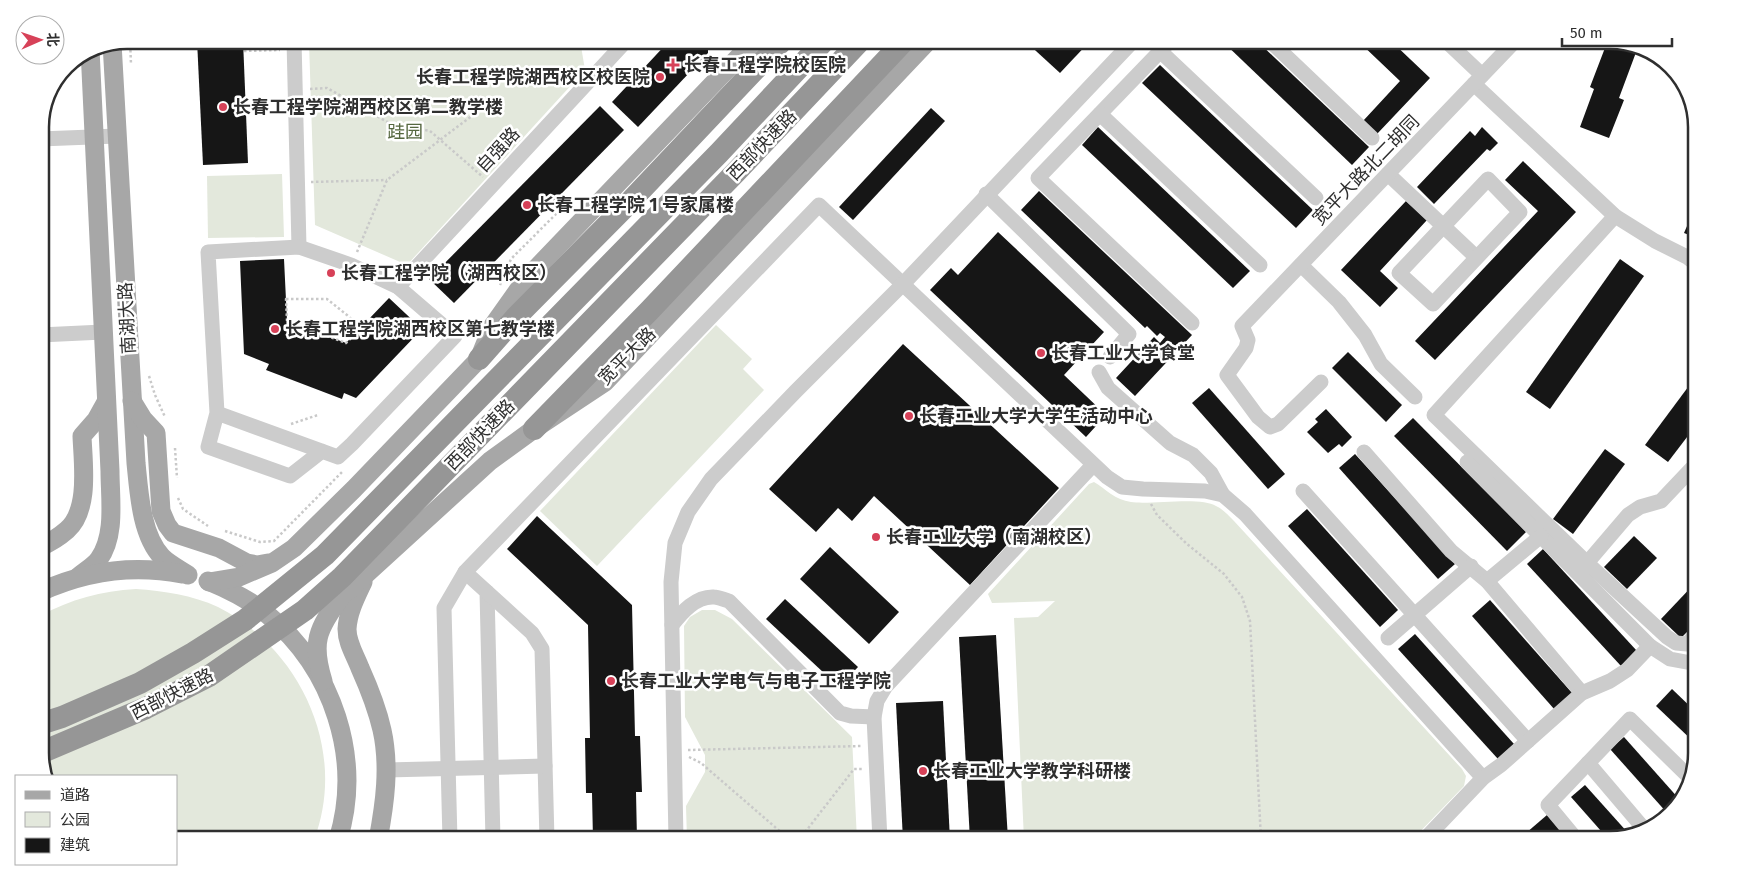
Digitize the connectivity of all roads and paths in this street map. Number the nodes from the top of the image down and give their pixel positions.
1 (131, 49) edge
2 (259, 49) edge
3 (289, 49) edge
4 (619, 49) edge
5 (746, 49) edge
6 (774, 49) edge
7 (817, 49) edge
8 (853, 49) edge
9 (897, 49) edge
10 (920, 49) edge
11 (1125, 49) edge
12 (1163, 49) edge
13 (1169, 49) edge
14 (1278, 49) edge
15 (1452, 49) edge
16 (1507, 49) edge
17 (112, 50) edge
18 (244, 51) dead end
19 (90, 58) edge
20 (132, 69) dead end
21 (1103, 72) junction
22 (1478, 80) junction
23 (295, 89) junction
24 (1123, 90) junction
25 (485, 106) dead end
26 (1100, 114) junction
27 (94, 136) junction
28 (117, 136) junction
29 (49, 138) edge
30 (1372, 138) dead end
31 (440, 140) junction
32 (1388, 174) junction
33 (387, 180) junction
34 (488, 181) dead end
35 (297, 183) junction
36 (986, 194) junction
37 (1316, 198) dead end
38 (1616, 216) junction
39 (1443, 226) junction
40 (299, 247) junction
41 (1476, 257) junction
42 (1688, 257) edge
43 (351, 265) junction
44 (1260, 265) dead end
45 (1301, 265) junction
46 (903, 284) junction
47 (398, 286) junction
48 (1192, 323) dead end
49 (361, 328) joint
50 (103, 332) junction
51 (49, 335) edge
52 (1110, 357) dead end
53 (479, 359) junction
54 (147, 370) dead end
55 (1099, 372) dead end
56 (1321, 382) dead end
57 (1415, 397) dead end
58 (132, 400) junction
59 (106, 402) junction
60 (217, 413) junction
61 (318, 416) dead end
62 (1424, 419) dead end
63 (168, 422) dead end
64 (286, 426) dead end
65 (534, 429) junction
66 (174, 445) dead end
67 (322, 451) junction
68 (1364, 452) dead end
69 (1093, 465) junction
70 (1688, 472) edge
71 (177, 481) dead end
72 (1143, 489) junction
73 (178, 491) dead end
74 (1303, 491) dead end
75 (1223, 494) junction
76 (216, 528) dead end
77 (224, 531) dead end
78 (1541, 536) junction
79 (49, 541) edge
80 (274, 541) dead end
81 (272, 563) junction
82 (1587, 563) junction
83 (1471, 566) junction
84 (369, 571) junction
85 (465, 572) junction
86 (188, 575) junction
87 (78, 577) junction
88 (1488, 581) junction
89 (209, 582) junction
90 (49, 588) edge
91 (487, 592) junction
92 (1414, 615) junction
93 (672, 625) junction
94 (1388, 638) dead end
95 (1688, 643) edge
96 (1650, 646) junction
97 (1688, 662) edge
98 (323, 681) junction
99 (1582, 693) junction
100 (874, 717) junction
101 (49, 721) edge
102 (1528, 741) junction
103 (875, 746) junction
104 (49, 749) edge
105 (674, 751) junction
106 (1588, 764) junction
107 (545, 766) junction
108 (491, 767) junction
109 (876, 768) junction
110 (448, 769) junction
111 (386, 770) junction
112 (1685, 773) edge
113 (1483, 778) junction
114 (1640, 825) edge
115 (340, 831) edge
116 (380, 831) edge
117 (450, 831) edge
118 (493, 831) edge
119 (547, 831) edge
120 (676, 831) edge
121 (780, 831) edge
122 (806, 831) edge
123 (880, 831) edge
124 (1261, 831) edge
125 (1433, 831) edge
126 (1570, 831) edge

1 - 20 path
2 - 18 path
3 - 23 street
4 - 47 street, 自强路
5 - 53 main road
6 - 53 highway
7 - 101 highway, 西部快速路, bridge
8 - 104 highway, 西部快速路, bridge
9 - 65 highway
10 - 65 main road, 宽平大路
11 - 21 street
12 - 24 street
13 - 37 street
14 - 30 street
15 - 22 street
16 - 22 street, 宽平大路北二胡同
17 - 28 main road, 南湖大路
19 - 27 main road, 南湖大路
21 - 24 street
21 - 36 street
22 - 32 street, 宽平大路北二胡同
22 - 38 street
23 - 31 path
23 - 35 street
24 - 26 street
25 - 31 path
26 - 44 street
26 - 48 street
27 - 28 street
27 - 29 street
27 - 50 main road, 南湖大路
28 - 58 main road, 南湖大路
31 - 33 path
31 - 34 path
32 - 39 street
32 - 45 street, 宽平大路北二胡同
33 - 35 path
33 - 43 path
35 - 40 street
36 - 46 street
36 - 52 street
38 - 42 street
38 - 82 street
39 - 41 street
39 - 41 street
39 - 41 street
40 - 43 street
40 - 60 street
43 - 47 street
45 - 56 street, 宽平大路北二胡同
45 - 57 street
46 - 69 street
46 - 85 street
46 - 93 street
47 - 67 street
49 - 49 path
50 - 51 street
50 - 59 main road, 南湖大路
53 - 81 main road
54 - 63 path
55 - 75 street
58 - 81 main road
58 - 86 main road, 南湖大路
59 - 79 main road
59 - 87 main road, 南湖大路
60 - 67 street
60 - 67 street
61 - 64 path
62 - 78 street
65 - 84 main road, 宽平大路
66 - 71 path
68 - 83 street
69 - 72 street
69 - 100 street
70 - 82 street
72 - 75 street
72 - 124 path
73 - 76 path
74 - 92 street
75 - 113 street
77 - 80 path
78 - 88 street
78 - 96 street
81 - 89 main road
82 - 95 street
83 - 88 street
83 - 92 street
84 - 98 main road, 宽平大路
84 - 111 main road
85 - 91 street
85 - 110 street
86 - 87 main road
86 - 89 main road
87 - 90 main road
88 - 99 street
89 - 98 main road
91 - 107 street
91 - 108 street
92 - 94 street
92 - 102 street
93 - 100 street
93 - 105 street
96 - 97 street
96 - 99 street
98 - 115 main road
99 - 102 street
100 - 103 street
102 - 113 street
103 - 105 path
103 - 109 street
105 - 120 street
105 - 121 path
106 - 112 street
106 - 114 street
106 - 126 street
107 - 108 street
107 - 119 street
108 - 110 street
108 - 118 street
109 - 122 path
109 - 123 street
110 - 111 street
110 - 117 street
111 - 116 main road
113 - 125 street

